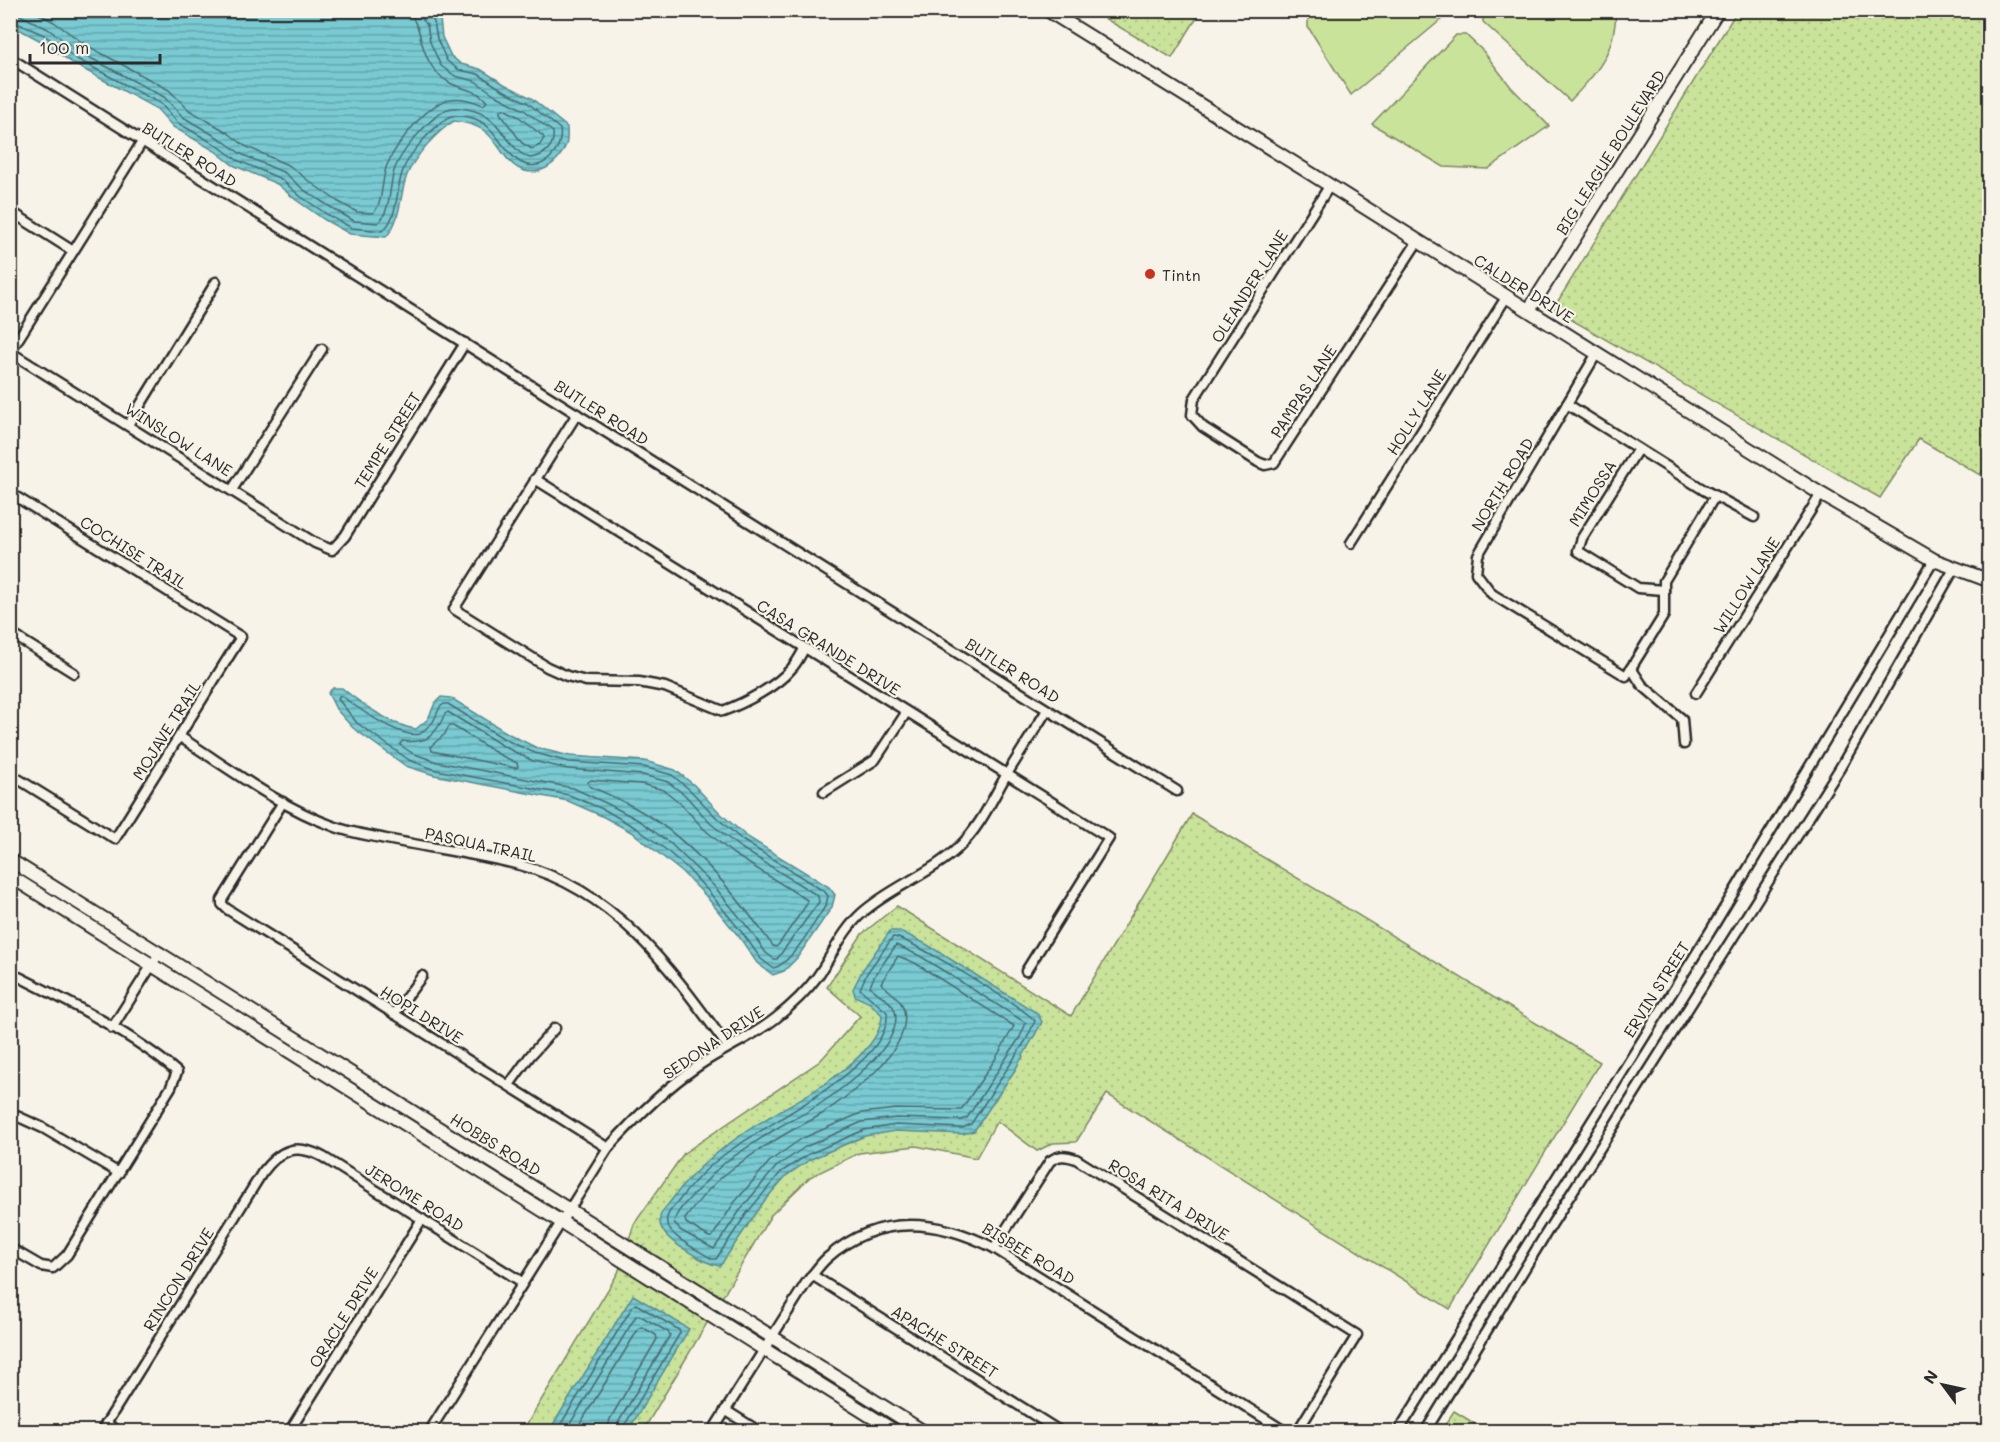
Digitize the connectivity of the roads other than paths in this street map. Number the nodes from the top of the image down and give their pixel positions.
1 (1047, 10) edge
2 (1718, 10) edge
3 (10, 58) edge
4 (142, 142) junction
5 (1330, 185) junction
6 (10, 211) edge
7 (1418, 241) junction
8 (74, 251) junction
9 (216, 282) dead end
10 (1507, 296) junction
11 (1529, 310) junction
12 (465, 343) junction
13 (322, 349) dead end
14 (10, 352) edge
15 (1597, 353) junction
16 (1194, 402) joint
17 (1567, 404) junction
18 (577, 414) junction
19 (128, 425) junction
20 (1638, 449) junction
21 (535, 479) junction
22 (232, 490) junction
23 (1704, 490) junction
24 (10, 492) edge
25 (1821, 494) junction
26 (1754, 517) dead end
27 (1351, 543) dead end
28 (332, 550) joint
29 (1934, 560) junction
30 (1954, 568) junction
31 (1989, 581) edge
32 (1664, 590) junction
33 (10, 633) edge
34 (241, 637) joint
35 (804, 649) junction
36 (1631, 669) junction
37 (74, 673) dead end
38 (1696, 693) dead end
39 (1047, 710) junction
40 (906, 712) junction
41 (180, 737) junction
42 (1684, 744) dead end
43 (10, 774) edge
44 (1007, 775) junction
45 (1177, 791) dead end
46 (824, 792) dead end
47 (283, 802) junction
48 (10, 860) edge
49 (10, 876) edge
50 (50, 885) junction
51 (43, 897) junction
52 (160, 952) junction
53 (152, 964) junction
54 (1026, 971) dead end
55 (422, 976) dead end
56 (18, 977) dead end
57 (394, 1014) junction
58 (112, 1028) junction
59 (555, 1028) dead end
60 (728, 1047) junction
61 (509, 1085) junction
62 (10, 1113) edge
63 (608, 1148) junction
64 (289, 1150) joint
65 (119, 1173) junction
66 (568, 1209) junction
67 (422, 1219) junction
68 (561, 1220) junction
69 (10, 1248) edge
70 (994, 1248) junction
71 (812, 1275) junction
72 (522, 1282) junction
73 (772, 1337) junction
74 (764, 1348) junction
75 (725, 1410) junction
76 (103, 1427) edge
77 (118, 1431) edge
78 (289, 1431) edge
79 (429, 1431) edge
80 (712, 1431) edge
81 (760, 1431) edge
82 (896, 1431) edge
83 (924, 1431) edge
84 (1061, 1431) edge
85 (1286, 1431) edge
86 (1297, 1431) edge
87 (1398, 1431) edge
88 (1425, 1431) edge

1 - 5 street, CALDER DRIVE
2 - 11 street, BIG LEAGUE BOULEVARD
3 - 4 street, BUTLER ROAD
4 - 8 street
4 - 12 street, BUTLER ROAD
5 - 7 street, CALDER DRIVE
5 - 16 street, OLEANDER LANE
6 - 8 street
7 - 10 street, CALDER DRIVE
7 - 16 street, PAMPAS LANE
8 - 14 street
9 - 19 street
10 - 11 street, CALDER DRIVE
10 - 27 street, HOLLY LANE
11 - 15 street, CALDER DRIVE
12 - 18 street, BUTLER ROAD
12 - 28 street, TEMPE STREET
13 - 22 street
14 - 19 street, WINSLOW LANE
15 - 17 street, NORTH ROAD
15 - 25 street, CALDER DRIVE
17 - 20 street
17 - 36 street, NORTH ROAD
18 - 21 street
18 - 39 street, BUTLER ROAD
19 - 22 street, WINSLOW LANE
20 - 23 street
20 - 32 street, MIMOSSA
21 - 35 street, CASA GRANDE DRIVE
21 - 35 street
22 - 28 street, WINSLOW LANE
23 - 26 street
23 - 32 street
24 - 34 street, COCHISE TRAIL
25 - 29 street, CALDER DRIVE
25 - 38 street, WILLOW LANE
29 - 30 street, CALDER DRIVE
29 - 87 street, ERVIN STREET
30 - 31 street, CALDER DRIVE
30 - 88 street
32 - 36 street
33 - 37 street
34 - 41 street, MOJAVE TRAIL
35 - 40 street, CASA GRANDE DRIVE
36 - 42 street
39 - 44 street, SEDONA DRIVE
39 - 45 street, BUTLER ROAD
40 - 44 street, CASA GRANDE DRIVE
40 - 46 street
41 - 43 street, MOJAVE TRAIL
41 - 47 street, PASQUA TRAIL
44 - 54 street, CASA GRANDE DRIVE
44 - 60 street, SEDONA DRIVE
47 - 57 street, HOPI DRIVE
47 - 60 street, PASQUA TRAIL
48 - 50 street, HOBBS ROAD
49 - 51 street, HOBBS ROAD
50 - 51 street
50 - 52 street, HOBBS ROAD
51 - 53 street, HOBBS ROAD
52 - 53 street
52 - 66 street, HOBBS ROAD
53 - 58 street
53 - 68 street, HOBBS ROAD
55 - 57 street
56 - 58 street
57 - 61 street, HOPI DRIVE
58 - 65 street
59 - 61 street
60 - 63 street, SEDONA DRIVE
61 - 63 street, HOPI DRIVE
62 - 65 street
63 - 66 street, SEDONA DRIVE
64 - 67 street, JEROME ROAD
64 - 76 street, RINCON DRIVE
65 - 69 street
66 - 68 street, SEDONA DRIVE
66 - 73 street, HOBBS ROAD
67 - 72 street, JEROME ROAD
67 - 78 street, ORACLE DRIVE
68 - 72 street, SEDONA DRIVE
68 - 74 street, HOBBS ROAD
70 - 71 street, BISBEE ROAD
70 - 85 street, BISBEE ROAD
70 - 86 street, ROSA RITA DRIVE
71 - 73 street, BISBEE ROAD
71 - 84 street, APACHE STREET
72 - 79 street, SEDONA DRIVE
73 - 74 street, BISBEE ROAD
73 - 83 street, HOBBS ROAD
74 - 75 street, BISBEE ROAD
74 - 82 street, HOBBS ROAD
75 - 80 street, BISBEE ROAD
75 - 81 street
76 - 77 street

